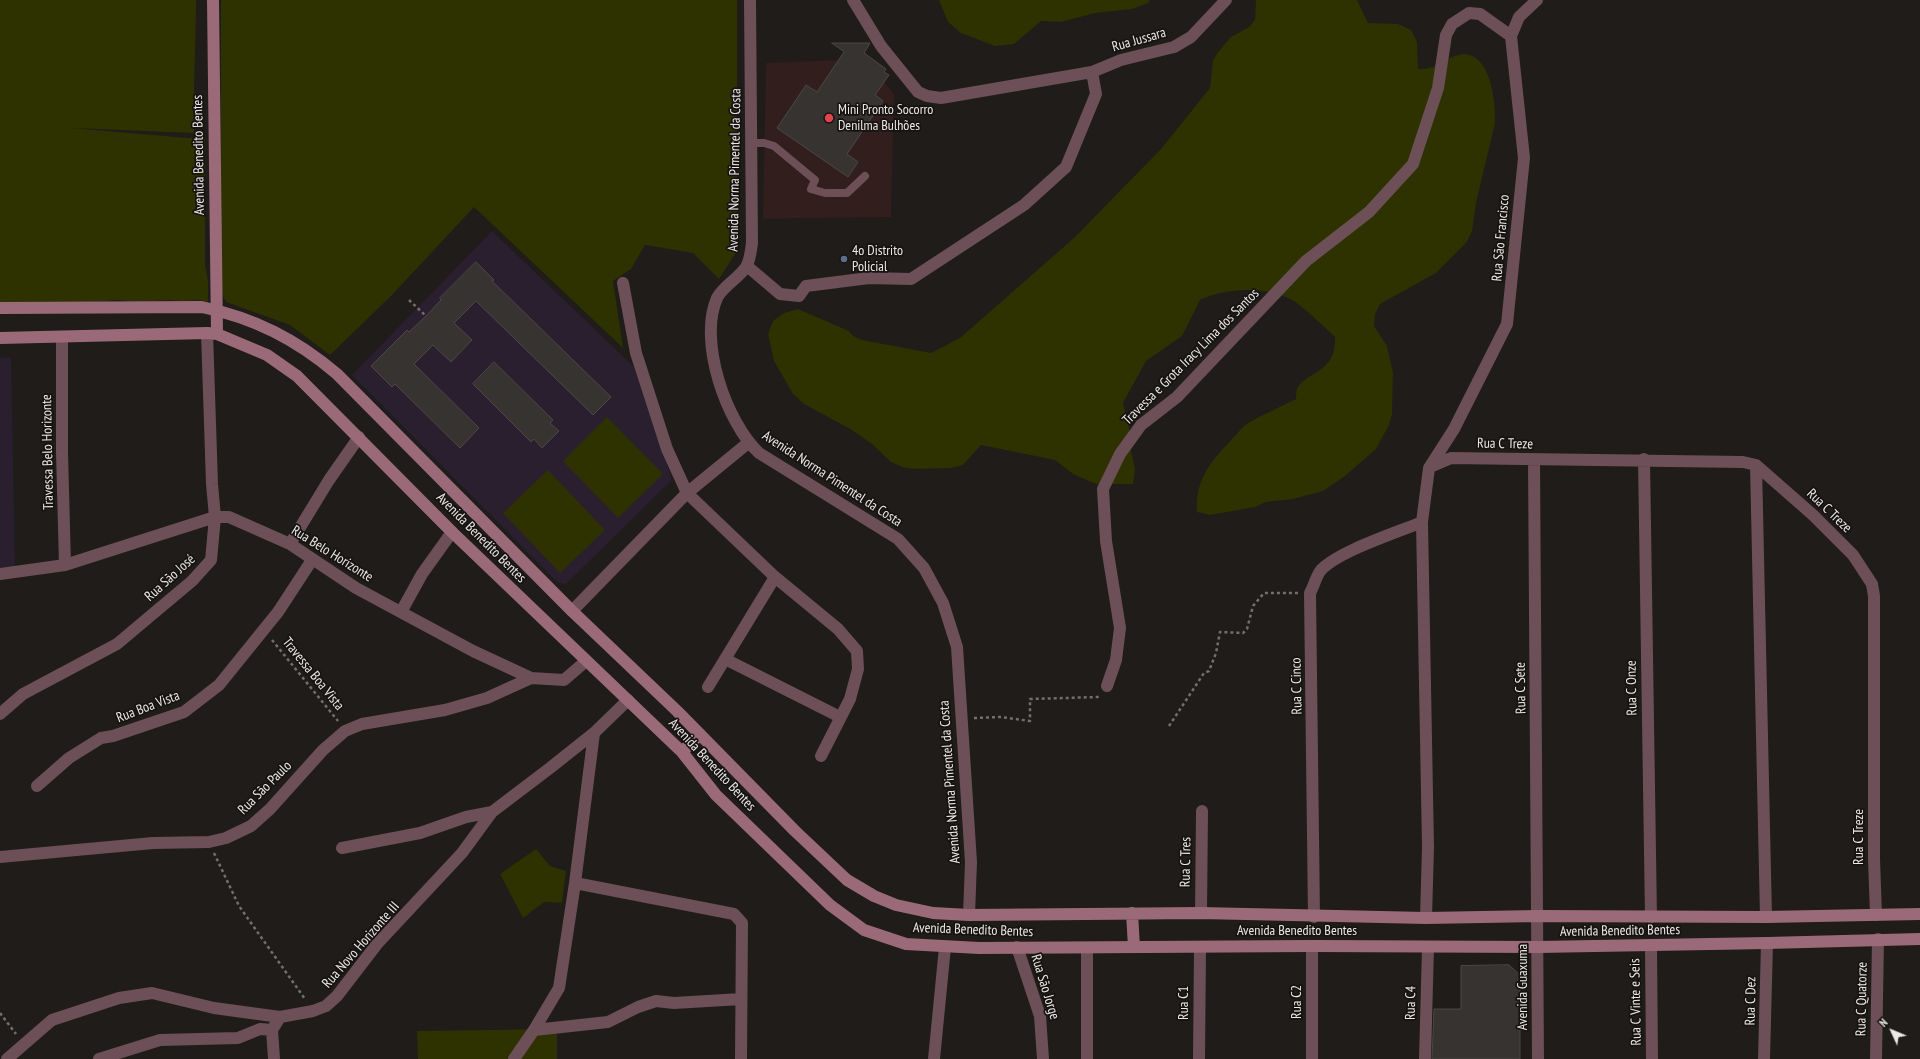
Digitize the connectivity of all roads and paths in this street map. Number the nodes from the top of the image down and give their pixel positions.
1 (213, 0) edge
2 (750, 0) edge
3 (853, 0) edge
4 (1226, 0) edge
5 (1536, 0) edge
6 (1511, 36) junction
7 (1092, 72) junction
8 (752, 143) junction
9 (865, 176) dead end
10 (747, 266) junction
11 (623, 283) dead end
12 (409, 300) dead end
13 (0, 308) edge
14 (216, 310) junction
15 (426, 316) dead end
16 (212, 334) junction
17 (0, 338) edge
18 (62, 338) junction
19 (359, 437) junction
20 (748, 443) junction
21 (1644, 459) junction
22 (1534, 460) junction
23 (1756, 465) junction
24 (1429, 468) junction
25 (687, 493) junction
26 (215, 516) junction
27 (1422, 522) junction
28 (452, 532) junction
29 (290, 544) junction
30 (312, 560) junction
31 (65, 565) junction
32 (0, 574) edge
33 (775, 577) junction
34 (1310, 593) junction
35 (572, 611) junction
36 (401, 612) junction
37 (264, 630) junction
38 (725, 659) junction
39 (586, 661) junction
40 (531, 678) junction
41 (1107, 686) joint
42 (708, 687) dead end
43 (628, 700) junction
44 (0, 714) edge
45 (840, 717) junction
46 (961, 718) junction
47 (1169, 726) dead end
48 (345, 731) junction
49 (594, 733) junction
50 (700, 734) junction
51 (682, 752) junction
52 (821, 756) dead end
53 (37, 786) dead end
54 (1202, 811) dead end
55 (492, 812) junction
56 (209, 842) junction
57 (342, 848) dead end
58 (0, 857) edge
59 (575, 883) junction
60 (1132, 913) junction
61 (1201, 913) junction
62 (1920, 914) edge
63 (969, 915) junction
64 (1876, 915) junction
65 (1538, 916) junction
66 (1314, 917) junction
67 (1651, 917) junction
68 (1766, 917) junction
69 (1426, 918) junction
70 (1920, 939) edge
71 (1878, 940) junction
72 (1767, 943) junction
73 (1651, 945) junction
74 (945, 946) junction
75 (1312, 946) junction
76 (1017, 947) junction
77 (1134, 947) junction
78 (1200, 947) junction
79 (1428, 947) junction
80 (1538, 947) junction
81 (1087, 948) junction
82 (741, 999) junction
83 (313, 1011) junction
84 (0, 1013) edge
85 (280, 1017) junction
86 (272, 1030) junction
87 (534, 1030) junction
88 (24, 1044) junction
89 (7, 1059) edge
90 (99, 1059) edge
91 (274, 1059) edge
92 (514, 1059) edge
93 (741, 1059) edge
94 (934, 1059) edge
95 (1043, 1059) edge
96 (1087, 1059) edge
97 (1199, 1059) edge
98 (1312, 1059) edge
99 (1425, 1059) edge
100 (1538, 1059) edge
101 (1652, 1059) edge
102 (1764, 1059) edge
103 (1876, 1059) edge

1 - 14 street, Avenida Benedito Bentes
2 - 8 street, Avenida Norma Pimentel da Costa
3 - 7 street, Rua Jussara
4 - 7 street, Rua Jussara
5 - 6 street, Rua São Francisco
6 - 24 street, Rua São Francisco
6 - 41 street, Travessa e Grota Iracy Lima dos Santos
7 - 10 street
8 - 9 lane
8 - 10 street, Avenida Norma Pimentel da Costa
10 - 20 street, Avenida Norma Pimentel da Costa
11 - 25 street
12 - 15 path
13 - 14 street, Avenida Benedito Bentes
14 - 16 street, Avenida Benedito Bentes
14 - 35 street, Avenida Benedito Bentes
16 - 18 street, Avenida Benedito Bentes
16 - 19 street, Avenida Benedito Bentes
16 - 26 street, Rua São José
17 - 18 street, Avenida Benedito Bentes
18 - 31 street, Travessa Belo Horizonte
19 - 28 street, Avenida Benedito Bentes
19 - 29 street
20 - 25 street
20 - 46 street, Avenida Norma Pimentel da Costa
21 - 22 street, Rua C Treze
21 - 23 street, Rua C Treze
21 - 67 street, Rua C Onze
22 - 24 street, Rua C Treze
22 - 65 street, Rua C Sete
23 - 64 street, Rua C Treze
23 - 68 street
24 - 27 street
25 - 33 street
25 - 35 street
26 - 29 street, Rua Belo Horizonte
26 - 31 street, Rua Belo Horizonte
26 - 44 street, Rua São José
27 - 34 street, Rua C Cinco
27 - 69 street
28 - 36 street
28 - 39 street, Avenida Benedito Bentes
29 - 30 street, Rua Belo Horizonte
30 - 36 street, Rua Belo Horizonte
30 - 37 street, Rua Boa Vista
31 - 32 street, Rua Belo Horizonte
33 - 38 street
33 - 45 street
34 - 47 path
34 - 66 street, Rua C Cinco
35 - 50 street, Avenida Benedito Bentes
36 - 40 street, Rua Belo Horizonte
37 - 48 path, Travessa Boa Vista
37 - 53 street, Rua Boa Vista
38 - 42 street
38 - 45 street
39 - 40 street, Rua Belo Horizonte
39 - 43 street, Avenida Benedito Bentes
40 - 48 street, Rua São Paulo
41 - 46 path
43 - 49 street, Rua Novo Horizonte III
43 - 51 street, Avenida Benedito Bentes
45 - 52 street
46 - 63 street, Avenida Norma Pimentel da Costa
48 - 56 street, Rua São Paulo
49 - 55 street, Rua Novo Horizonte III
49 - 59 street
50 - 51 street
50 - 63 street, Avenida Benedito Bentes
51 - 74 street, Avenida Benedito Bentes
54 - 61 street, Rua C Tres
55 - 57 street
55 - 83 street, Rua Novo Horizonte III
56 - 58 street, Rua São Paulo
56 - 83 path
59 - 82 street
59 - 87 street
60 - 61 street, Avenida Benedito Bentes
60 - 63 street, Avenida Benedito Bentes
60 - 77 street
61 - 66 street, Avenida Benedito Bentes
62 - 64 street, Avenida Benedito Bentes
64 - 68 street, Avenida Benedito Bentes
65 - 67 street, Avenida Benedito Bentes
65 - 69 street, Avenida Benedito Bentes
65 - 80 street, Avenida Guaxuma
66 - 69 street, Avenida Benedito Bentes
67 - 68 street, Avenida Benedito Bentes
70 - 71 street, Avenida Benedito Bentes
71 - 72 street, Avenida Benedito Bentes
71 - 103 street, Rua C Quatorze
72 - 73 street, Avenida Benedito Bentes
72 - 102 street, Rua C Dez
73 - 80 street, Avenida Benedito Bentes
73 - 101 street, Rua C Vinte e Seis
74 - 76 street, Avenida Benedito Bentes
74 - 94 street
75 - 78 street, Avenida Benedito Bentes
75 - 79 street, Avenida Benedito Bentes
75 - 98 street, Rua C2
76 - 81 street, Avenida Benedito Bentes
76 - 95 street, Rua São Jorge
77 - 78 street, Avenida Benedito Bentes
77 - 81 street, Avenida Benedito Bentes
78 - 97 street, Rua C1
79 - 80 street, Avenida Benedito Bentes
79 - 99 street, Rua C4
80 - 100 street, Avenida Guaxuma
81 - 96 street
82 - 87 street
82 - 93 street
83 - 85 street, Rua Novo Horizonte III
84 - 88 path
85 - 86 street
85 - 88 street, Rua Novo Horizonte III
86 - 90 street
86 - 91 street
87 - 92 street
88 - 89 street, Rua Novo Horizonte III

